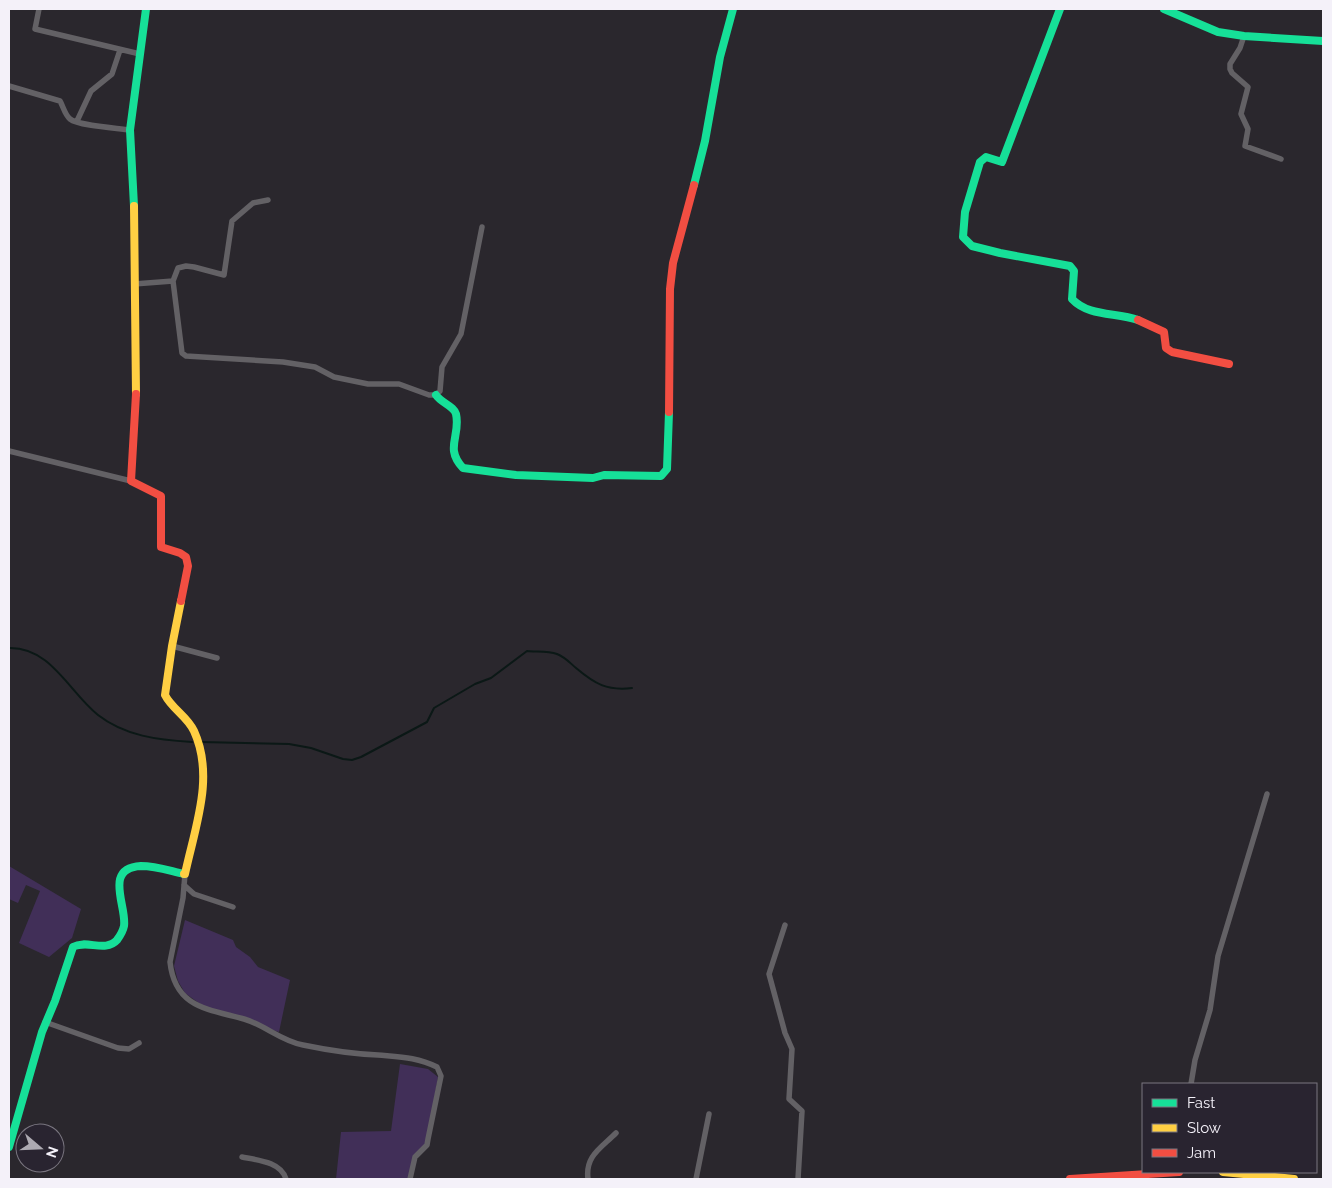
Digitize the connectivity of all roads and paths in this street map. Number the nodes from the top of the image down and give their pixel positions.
1 (39, 9) edge
2 (146, 9) edge
3 (733, 9) edge
4 (1060, 9) edge
5 (1164, 9) edge
6 (1244, 36) junction
7 (1323, 41) edge
8 (120, 50) junction
9 (140, 54) junction
10 (9, 86) edge
11 (77, 121) junction
12 (130, 130) junction
13 (1281, 159) dead end
14 (268, 200) dead end
15 (482, 227) dead end
16 (173, 281) junction
17 (134, 284) junction
18 (1230, 364) dead end
19 (436, 395) junction
20 (9, 451) edge
21 (131, 481) junction
22 (172, 646) junction
23 (216, 658) dead end
24 (1267, 794) dead end
25 (185, 874) junction
26 (184, 885) junction
27 (233, 907) dead end
28 (784, 925) dead end
29 (45, 1022) junction
30 (139, 1042) dead end
31 (1191, 1083) edge
32 (709, 1114) dead end
33 (616, 1133) dead end
34 (9, 1148) edge
35 (242, 1157) dead end
36 (1163, 1173) edge
37 (1233, 1173) edge
38 (286, 1179) edge
39 (410, 1179) edge
40 (588, 1179) edge
41 (696, 1179) edge
42 (798, 1179) edge
43 (1070, 1179) edge
44 (1294, 1179) edge

1 - 8 street
2 - 9 street
3 - 19 street
4 - 18 street
5 - 6 street
6 - 7 street
6 - 13 street
8 - 9 street
8 - 11 street
9 - 12 street
10 - 11 street
11 - 12 street
12 - 17 street
14 - 16 street
15 - 19 street
16 - 17 street
16 - 19 street
17 - 21 street
20 - 21 street
21 - 22 street
22 - 23 street
22 - 25 street
24 - 31 street
25 - 26 street
25 - 29 street
26 - 27 street
26 - 39 street
28 - 42 street
29 - 30 street
29 - 34 street
32 - 41 street
33 - 40 street
35 - 38 street
36 - 43 street
37 - 44 street

